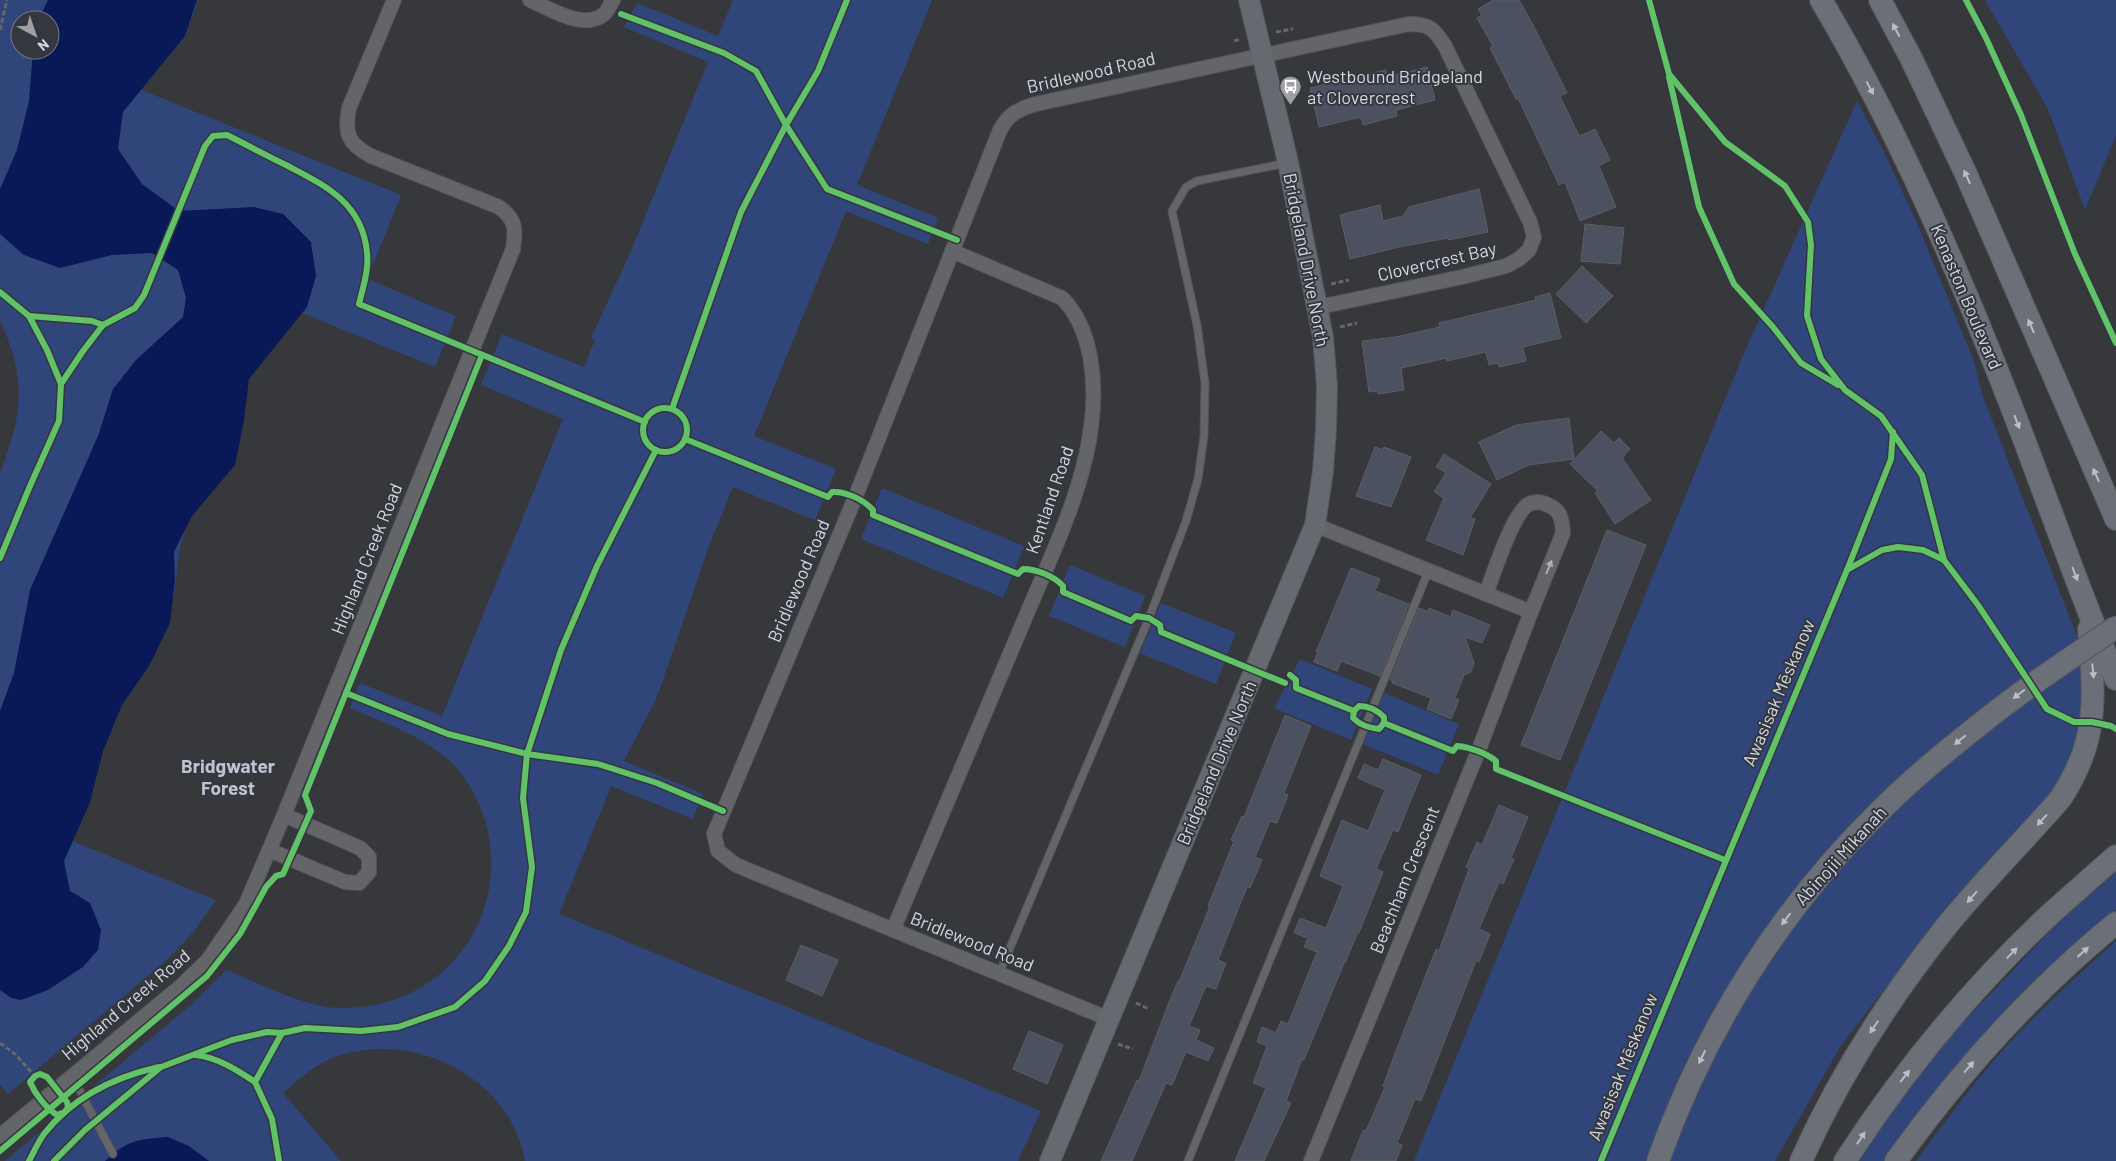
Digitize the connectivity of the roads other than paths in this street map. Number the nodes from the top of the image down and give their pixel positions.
1 (394, 0) edge
2 (530, 0) edge
3 (613, 0) edge
4 (1249, 0) edge
5 (1821, 0) edge
6 (1880, 0) edge
7 (1262, 55) junction
8 (1288, 162) junction
9 (952, 251) junction
10 (1319, 307) junction
11 (2116, 520) edge
12 (1315, 525) junction
13 (1428, 572) junction
14 (1486, 594) junction
15 (2087, 606) junction
16 (1531, 612) junction
17 (2116, 627) edge
18 (2116, 679) edge
19 (284, 815) junction
20 (270, 850) junction
21 (2116, 856) edge
22 (2116, 923) edge
23 (893, 930) junction
24 (999, 974) junction
25 (1109, 1019) junction
26 (71, 1076) junction
27 (0, 1136) edge
28 (112, 1154) dead end
29 (1050, 1161) edge
30 (1188, 1161) edge
31 (1311, 1161) edge
32 (1658, 1161) edge
33 (1801, 1161) edge
34 (1846, 1161) edge
35 (1896, 1161) edge

1 - 19 street, Highland Creek Road
2 - 3 street
4 - 7 street, Bridgeland Drive North
5 -> 15 main road, Kenaston Boulevard
11 -> 6 main road
7 - 8 street, Bridgeland Drive North
7 - 9 street, Bridlewood Road
7 - 10 street, Clovercrest Bay
8 - 10 street, Bridgeland Drive North
8 - 24 lane
9 - 23 street, Kentland Road
9 - 23 street, Bridlewood Road
10 - 12 street, Bridgeland Drive North
12 - 13 street
12 - 25 street, Bridgeland Drive North
13 - 14 street
13 - 30 lane
14 - 16 street
16 -> 14 street, Beachham Crescent
15 - 18 main road, Kenaston Boulevard
15 -> 33 main road
16 - 31 street, Beachham Crescent
17 -> 32 main road, Abinojii Mikanah, bridge
19 - 20 street, Highland Creek Road
19 - 20 street
20 - 26 street, Highland Creek Road
34 -> 21 main road
35 -> 22 main road
23 - 24 street, Bridlewood Road
24 - 25 street, Bridlewood Road
25 - 29 street, Bridgeland Drive North
26 - 27 street, Highland Creek Road
26 - 28 lane

